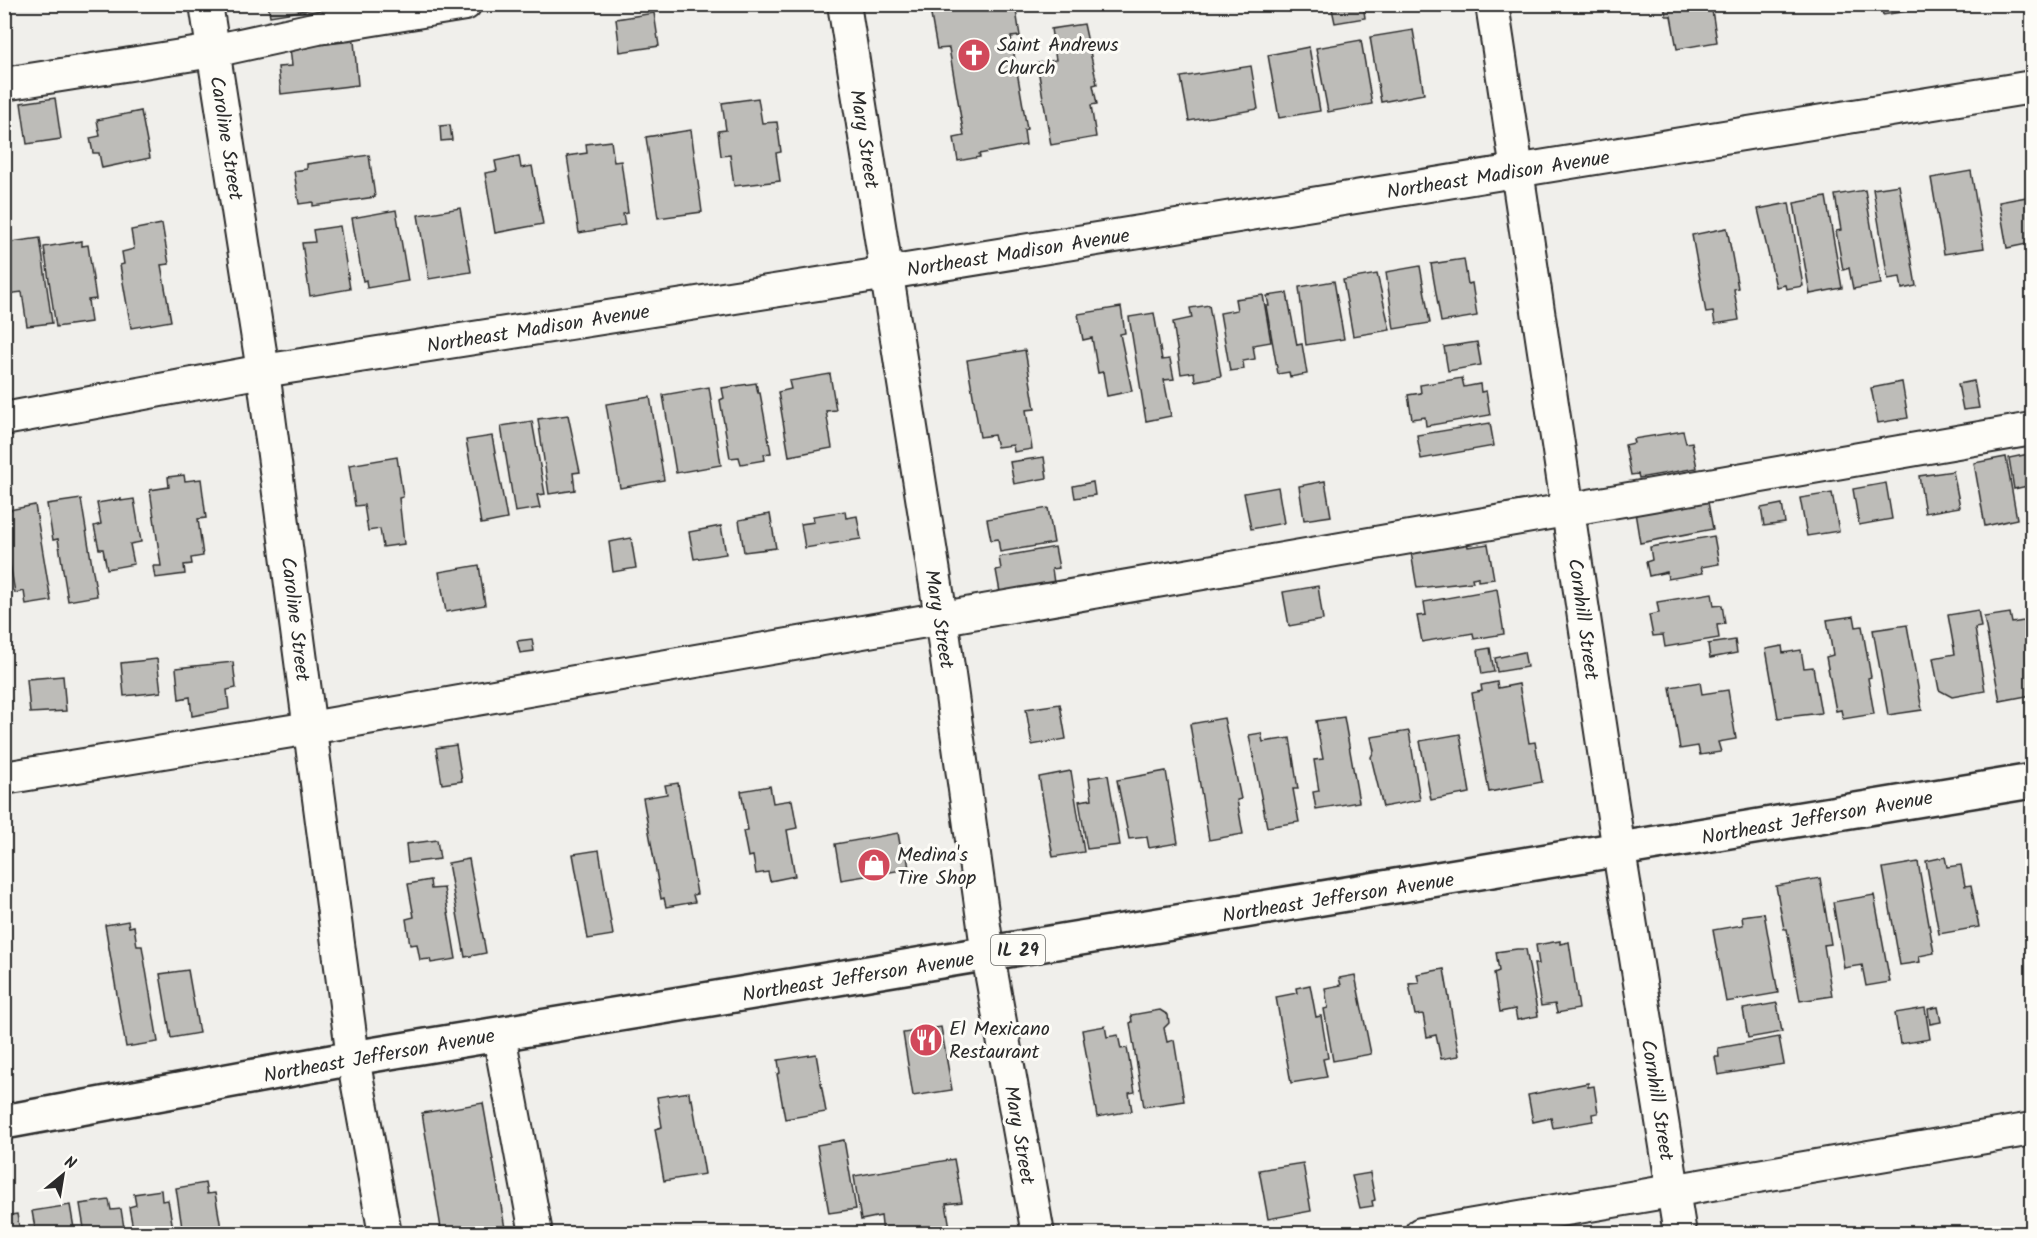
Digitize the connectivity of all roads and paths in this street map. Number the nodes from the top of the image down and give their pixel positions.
1 (206, 4) edge
2 (465, 4) edge
3 (844, 4) edge
4 (1492, 4) edge
5 (213, 51) junction
6 (4, 84) edge
7 (2032, 87) edge
8 (1519, 171) junction
9 (886, 273) junction
10 (263, 371) junction
11 (4, 419) edge
12 (2032, 429) edge
13 (1569, 512) junction
14 (941, 617) junction
15 (310, 729) junction
16 (4, 778) edge
17 (2032, 781) edge
18 (1619, 851) junction
19 (988, 954) junction
20 (499, 1035) junction
21 (353, 1058) junction
22 (4, 1122) edge
23 (2032, 1129) edge
24 (1673, 1191) junction
25 (535, 1228) dead end
26 (385, 1233) edge
27 (1038, 1233) edge
28 (1421, 1233) edge
29 (1680, 1233) edge

1 - 5 street, Caroline Street
2 - 5 street
3 - 9 street, Mary Street
4 - 8 street, Cornhill Street
5 - 6 street
5 - 10 street, Caroline Street
7 - 8 street, Northeast Madison Avenue
8 - 9 street, Northeast Madison Avenue
8 - 13 street, Cornhill Street
9 - 10 street, Northeast Madison Avenue
9 - 14 street, Mary Street
10 - 11 street, Northeast Madison Avenue
10 - 15 street, Caroline Street
12 - 13 street
13 - 14 street
13 - 18 street, Cornhill Street
14 - 15 street
14 - 19 street, Mary Street
15 - 16 street
15 - 21 street, Caroline Street
17 - 18 main road, Northeast Jefferson Avenue / IL 29
18 - 19 main road, Northeast Jefferson Avenue / IL 29
18 - 24 street, Cornhill Street
19 - 20 main road, Northeast Jefferson Avenue / IL 29
19 - 27 street, Mary Street
20 - 21 main road, Northeast Jefferson Avenue / IL 29
20 - 25 street
21 - 22 main road, Northeast Jefferson Avenue / IL 29
21 - 26 street, Caroline Street
23 - 24 street
24 - 28 street
24 - 29 street, Cornhill Street

